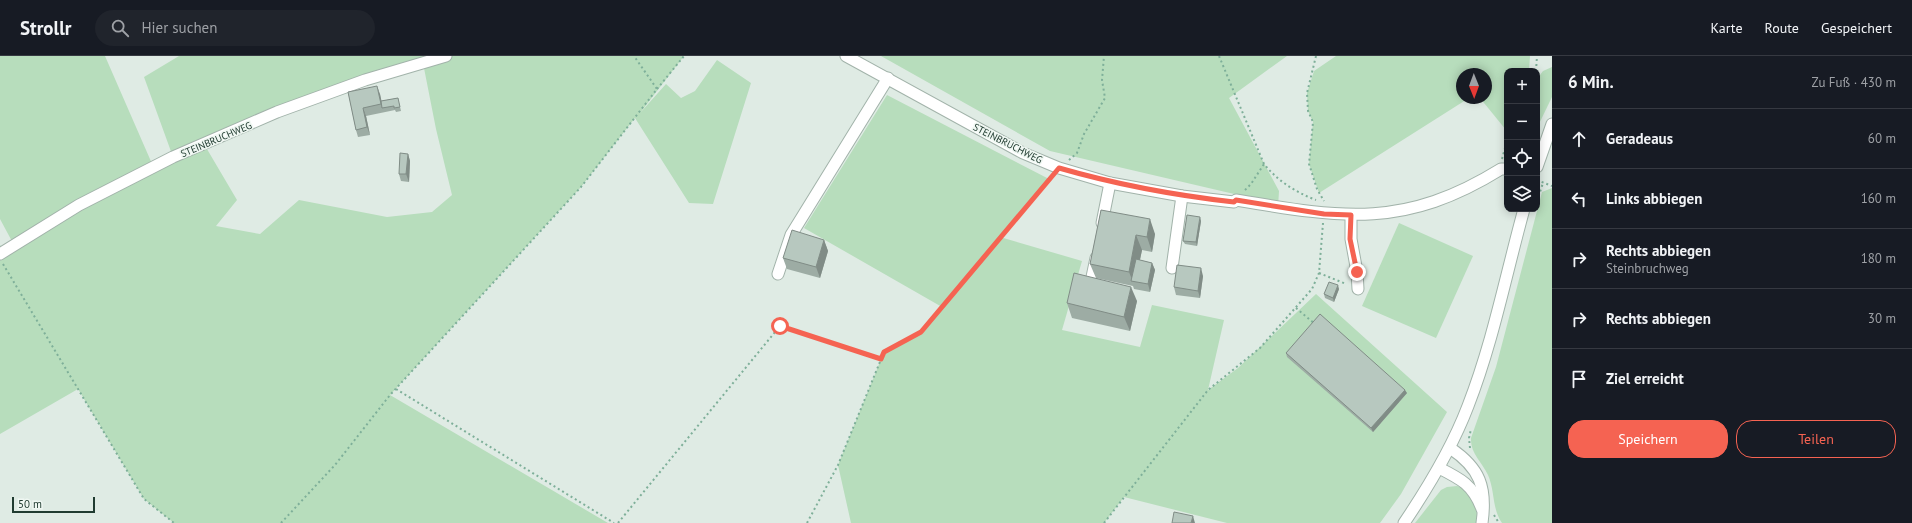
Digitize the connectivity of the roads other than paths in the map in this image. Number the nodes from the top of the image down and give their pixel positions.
1 (446, 56) edge
2 (846, 56) edge
3 (888, 78) junction
4 (1552, 124) edge
5 (1540, 159) edge
6 (1504, 169) edge
7 (1110, 183) junction
8 (1182, 196) junction
9 (1523, 212) edge
10 (1351, 215) junction
11 (1100, 234) edge
12 (1098, 248) edge
13 (0, 254) edge
14 (1172, 268) dead end
15 (778, 274) dead end
16 (1092, 277) edge
17 (1358, 289) road end
18 (1450, 448) junction
19 (1439, 468) junction
20 (1486, 515) edge
21 (1404, 523) edge

1 - 13 street, STEINBRUCHWEG
2 - 3 street, STEINBRUCHWEG
3 - 7 street, STEINBRUCHWEG
3 - 15 street
4 - 5 street
6 - 10 street, STEINBRUCHWEG
7 - 8 street, STEINBRUCHWEG
7 - 11 street
8 - 10 street, STEINBRUCHWEG
8 - 14 street
9 - 18 street
10 - 17 street
12 - 16 street
18 - 19 street
18 - 20 street
19 - 20 street
19 - 21 street

